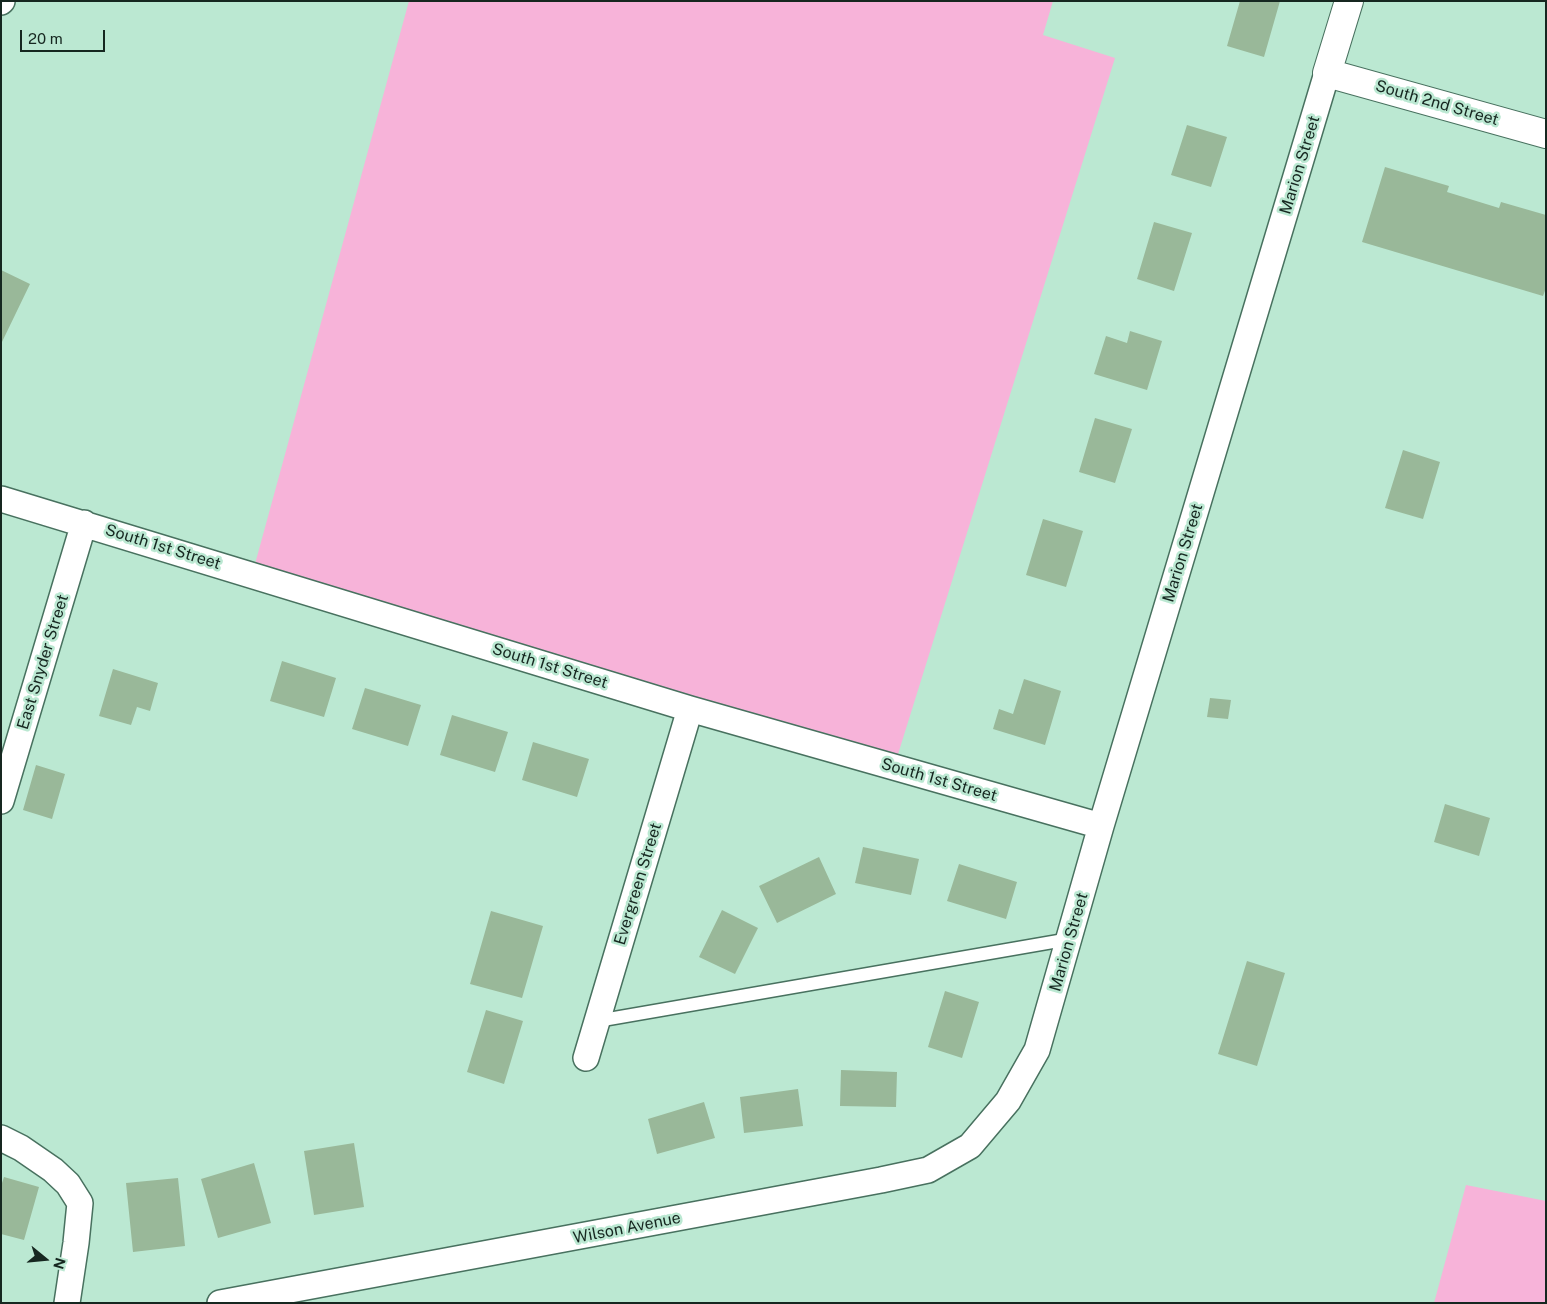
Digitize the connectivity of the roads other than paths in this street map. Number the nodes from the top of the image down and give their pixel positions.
1 (1349, 1) edge
2 (1327, 72) junction
3 (1546, 134) edge
4 (1, 499) edge
5 (84, 523) junction
6 (690, 709) junction
7 (1, 801) edge
8 (1101, 826) junction
9 (1070, 938) junction
10 (597, 1021) junction
11 (586, 1058) dead end
12 (1008, 1101) joint
13 (1, 1138) edge
14 (67, 1303) edge
15 (220, 1303) edge

1 - 2 street, Marion Street
2 - 3 street, South 2nd Street
2 - 8 street, Marion Street
4 - 5 street, South 1st Street
5 - 6 street, South 1st Street
5 - 7 street, East Snyder Street
6 - 8 street, South 1st Street
6 - 10 street, Evergreen Street
8 - 9 street, Marion Street
9 - 10 lane
9 - 12 street, Marion Street
10 - 11 street, Evergreen Street
12 - 15 street, Wilson Avenue
13 - 14 street

